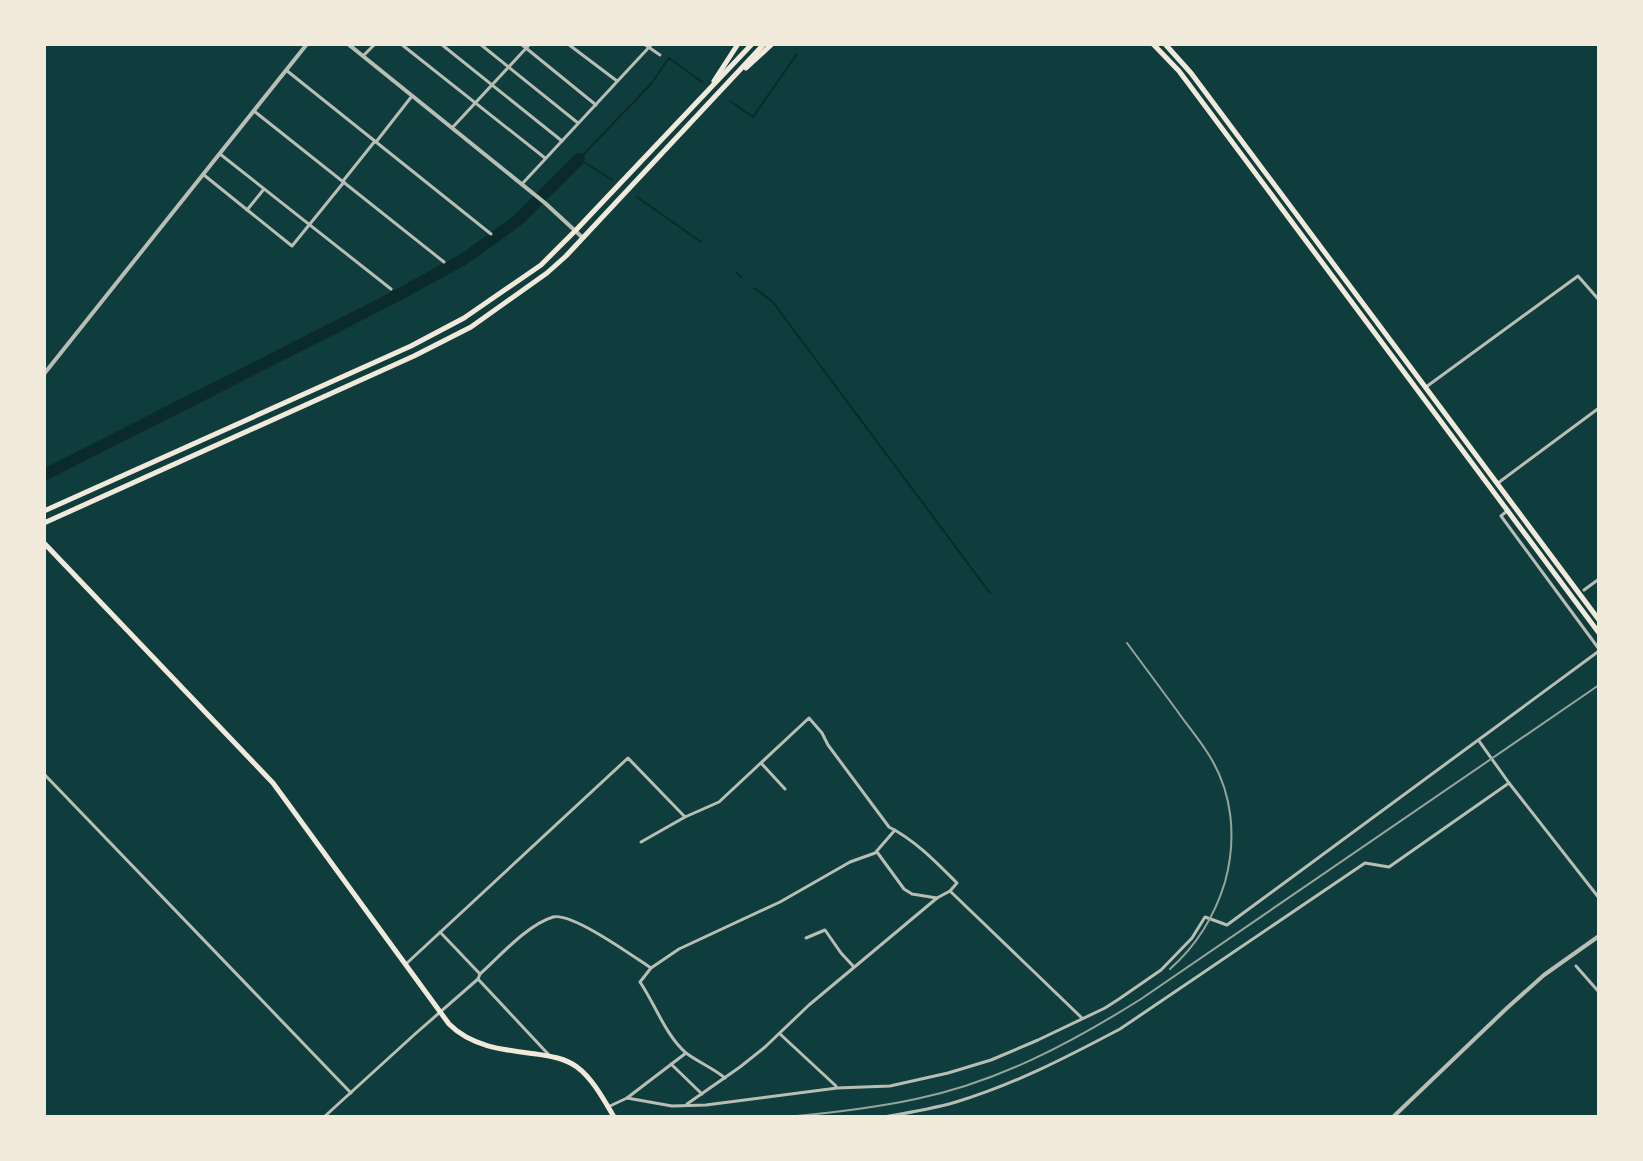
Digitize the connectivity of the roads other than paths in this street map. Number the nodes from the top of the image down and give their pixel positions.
1 (307, 44) edge
2 (348, 44) edge
3 (375, 44) edge
4 (401, 44) edge
5 (441, 44) edge
6 (480, 44) edge
7 (521, 44) edge
8 (568, 44) edge
9 (738, 44) edge
10 (752, 44) edge
11 (764, 44) edge
12 (772, 44) edge
13 (1153, 44) edge
14 (1165, 44) edge
15 (648, 45) edge
16 (528, 46) edge
17 (660, 55) dead end
18 (363, 56) junction
19 (508, 67) junction
20 (286, 70) junction
21 (617, 81) junction
22 (491, 85) junction
23 (708, 92) junction
24 (412, 96) junction
25 (714, 98) junction
26 (475, 103) junction
27 (596, 105) junction
28 (254, 111) junction
29 (578, 123) junction
30 (452, 128) junction
31 (375, 141) junction
32 (562, 141) junction
33 (220, 154) junction
34 (545, 159) junction
35 (203, 175) junction
36 (343, 182) junction
37 (522, 184) junction
38 (264, 189) junction
39 (247, 210) junction
40 (310, 225) junction
41 (576, 230) junction
42 (491, 234) dead end
43 (583, 239) junction
44 (444, 262) dead end
45 (391, 289) dead end
46 (1599, 300) edge
47 (44, 374) edge
48 (1426, 387) junction
49 (1599, 408) edge
50 (1498, 483) junction
51 (44, 511) edge
52 (1508, 511) junction
53 (44, 523) edge
54 (44, 543) edge
55 (1599, 579) edge
56 (1584, 590) dead end
57 (1599, 620) edge
58 (1599, 633) edge
59 (1599, 650) edge
60 (1479, 741) junction
61 (761, 763) junction
62 (44, 774) edge
63 (1509, 783) junction
64 (785, 789) dead end
65 (685, 817) junction
66 (895, 830) junction
67 (641, 842) dead end
68 (877, 852) junction
69 (950, 891) junction
70 (937, 898) junction
71 (1599, 898) edge
72 (440, 932) junction
73 (1599, 936) edge
74 (806, 938) dead end
75 (404, 965) junction
76 (1576, 966) dead end
77 (854, 967) junction
78 (651, 968) junction
79 (480, 974) junction
80 (478, 979) junction
81 (1599, 992) edge
82 (439, 1013) junction
83 (1082, 1018) junction
84 (780, 1034) junction
85 (686, 1053) junction
86 (549, 1056) junction
87 (671, 1064) junction
88 (725, 1078) junction
89 (837, 1088) junction
90 (351, 1093) junction
91 (702, 1094) junction
92 (627, 1098) junction
93 (684, 1106) junction
94 (608, 1107) junction
95 (324, 1117) edge
96 (614, 1117) edge
97 (883, 1117) edge
98 (1393, 1117) edge

1 - 20 street
2 - 18 street
3 - 18 street
4 - 26 street
5 - 22 street
6 - 19 street
7 - 16 street
8 - 21 street
9 - 23 main road
10 - 23 main road
11 - 25 main road
12 - 25 main road
13 - 52 main road
14 - 48 main road
15 - 17 street
15 - 21 street
16 - 19 street
16 - 27 street
18 - 24 street
19 - 22 street
19 - 29 street
20 - 28 street
20 - 31 street
21 - 27 street
22 - 26 street
22 - 32 street
23 - 41 main road
24 - 30 street
24 - 31 street
25 - 43 main road
26 - 30 street
26 - 34 street
27 - 29 street
28 - 33 street
28 - 36 street
29 - 32 street
30 - 37 street
31 - 36 street
31 - 42 street
32 - 34 street
33 - 35 street
33 - 38 street
34 - 37 street
35 - 39 street
35 - 47 street
36 - 40 street
36 - 44 street
37 - 41 street
38 - 39 street
38 - 40 street
39 - 40 street
40 - 45 street
41 - 43 street
41 - 51 main road
43 - 53 main road
46 - 48 street
48 - 50 main road
49 - 50 street
50 - 57 main road
52 - 58 main road
52 - 59 street
54 - 75 main road
55 - 56 street
59 - 60 street
60 - 63 street
60 - 83 street
61 - 64 street
61 - 65 street
61 - 66 street
62 - 90 street
63 - 71 street
63 - 97 street
65 - 67 street
65 - 72 street
66 - 68 street
66 - 69 street
68 - 70 street
68 - 78 street
69 - 70 street
69 - 83 street
70 - 77 street
72 - 75 street
72 - 79 street
73 - 98 street
74 - 77 street
75 - 82 main road
76 - 81 street
77 - 84 street
78 - 79 street
78 - 85 street
79 - 80 street
80 - 82 street
80 - 86 street
82 - 86 main road
82 - 90 street
83 - 89 street
84 - 88 street
84 - 89 street
85 - 87 street
85 - 88 street
86 - 94 main road
87 - 91 street
87 - 92 street
88 - 91 street
89 - 93 street
90 - 95 street
91 - 93 street
92 - 93 street
92 - 94 street
94 - 96 main road

